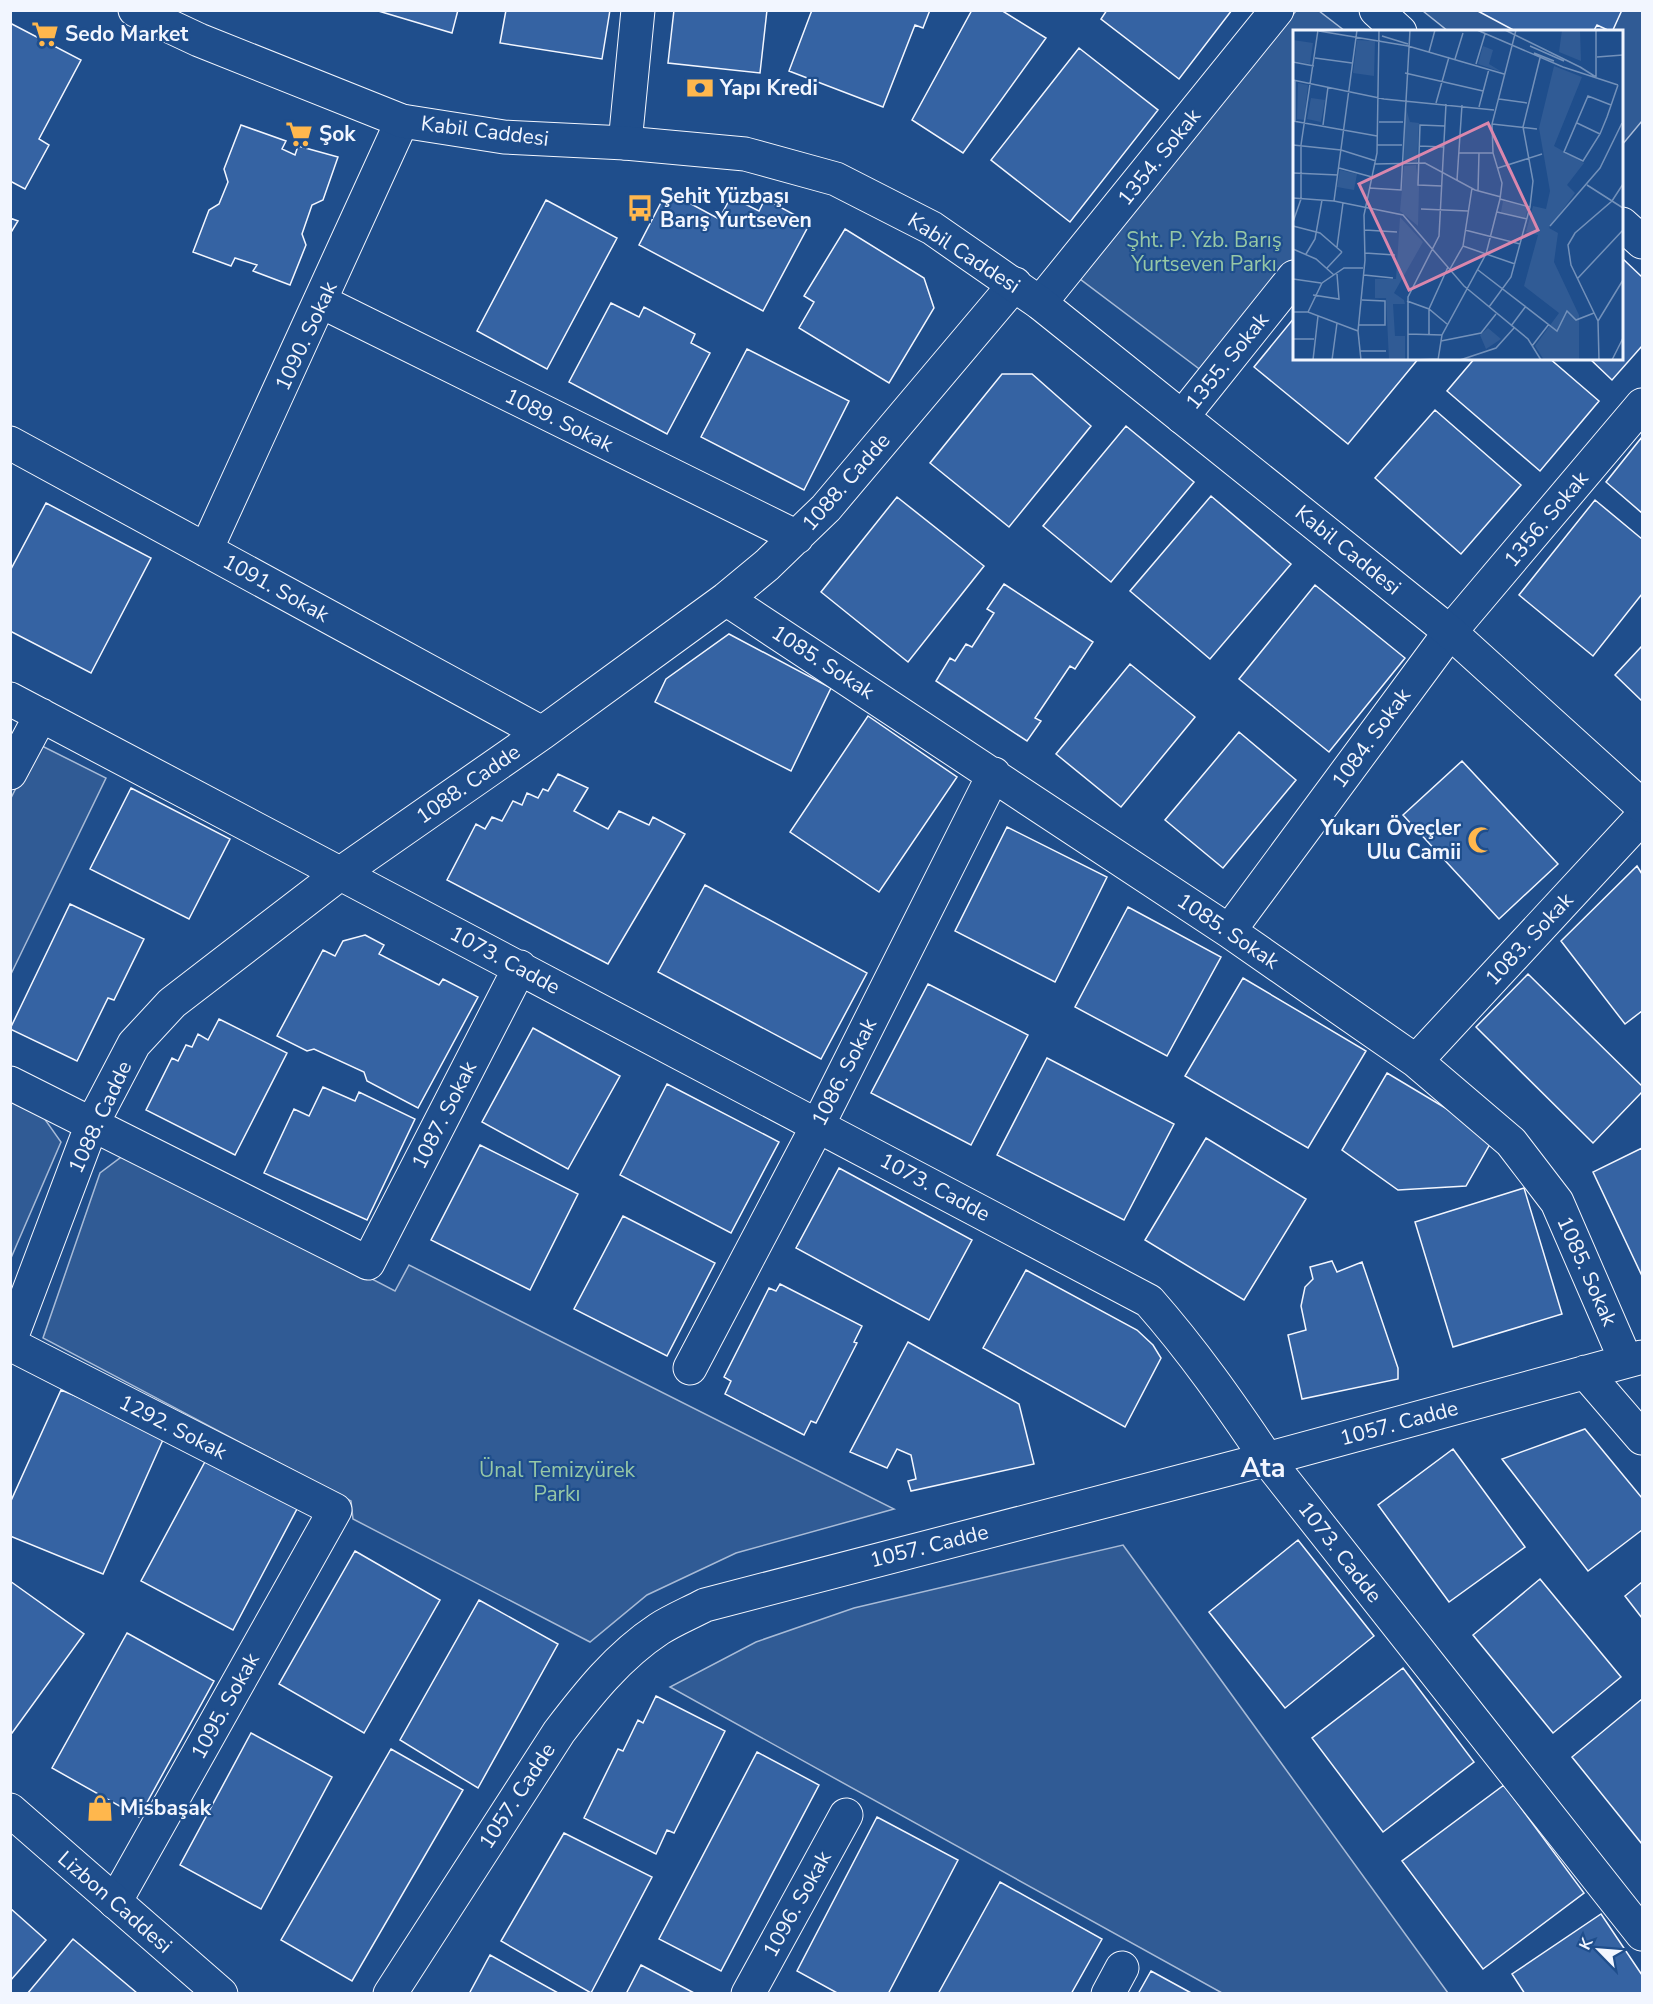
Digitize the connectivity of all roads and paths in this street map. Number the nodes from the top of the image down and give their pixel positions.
1 (135, 10) edge
2 (638, 10) edge
3 (1277, 10) edge
4 (1376, 10) edge
5 (1398, 30) edge
6 (402, 121) junction
7 (625, 143) junction
8 (1623, 225) edge
9 (1642, 242) edge
10 (1293, 278) edge
11 (1028, 294) junction
12 (322, 302) junction
13 (1642, 405) edge
14 (1182, 417) junction
15 (10, 443) edge
16 (797, 537) junction
17 (206, 550) junction
18 (726, 599) junction
19 (1450, 632) junction
20 (10, 699) edge
21 (41, 715) junction
22 (542, 733) junction
23 (10, 773) edge
24 (994, 774) junction
25 (1642, 806) edge
26 (1642, 817) edge
27 (341, 873) junction
28 (1229, 931) junction
29 (520, 967) junction
30 (1416, 1061) junction
31 (10, 1083) edge
32 (92, 1124) junction
33 (818, 1125) junction
34 (10, 1343) edge
35 (1634, 1359) edge
36 (690, 1368) dead end
37 (1585, 1371) junction
38 (1642, 1438) edge
39 (1267, 1459) junction
40 (334, 1510) joint
41 (10, 1810) edge
42 (846, 1815) dead end
43 (115, 1902) junction
44 (1642, 1934) edge
45 (221, 1994) edge
46 (390, 1994) edge
47 (748, 1994) edge

1 - 6 street, Kabil Caddesi
2 - 7 street
3 - 11 street, 1354. Sokak
4 - 5 street
6 - 7 street, Kabil Caddesi
6 - 12 street, 1090. Sokak
7 - 11 street, Kabil Caddesi
8 - 9 street
10 - 14 street, 1355. Sokak
11 - 14 street, Kabil Caddesi
11 - 16 street, 1088. Cadde
12 - 16 street, 1089. Sokak
12 - 17 street, 1090. Sokak
13 - 19 street, 1356. Sokak
14 - 19 street, Kabil Caddesi
15 - 17 street, 1091. Sokak
16 - 18 street, 1088. Cadde
17 - 22 street, 1091. Sokak
18 - 22 street, 1088. Cadde
18 - 24 street, 1085. Sokak
19 - 25 street, Kabil Caddesi
19 - 28 street, 1084. Sokak
20 - 21 street, 1073. Cadde
21 - 23 street
21 - 27 street, 1073. Cadde
22 - 27 street, 1088. Cadde
24 - 28 street, 1085. Sokak
24 - 33 street, 1086. Sokak
26 - 30 street, 1083. Sokak
27 - 29 street, 1073. Cadde
27 - 32 street, 1088. Cadde
28 - 30 street, 1085. Sokak
29 - 32 street, 1087. Sokak
29 - 33 street, 1073. Cadde
30 - 35 street, 1085. Sokak
31 - 32 street
32 - 34 street, 1088. Cadde
33 - 36 street, 1086. Sokak
33 - 39 street, 1073. Cadde
34 - 40 street, 1292. Sokak
35 - 37 street, 1057. Cadde
37 - 38 street
37 - 39 street, 1057. Cadde
39 - 44 street, 1073. Cadde
39 - 46 street, 1057. Cadde
40 - 43 street, 1095. Sokak
41 - 43 street, Lizbon Caddesi
42 - 47 street, 1096. Sokak
43 - 45 street, Lizbon Caddesi

